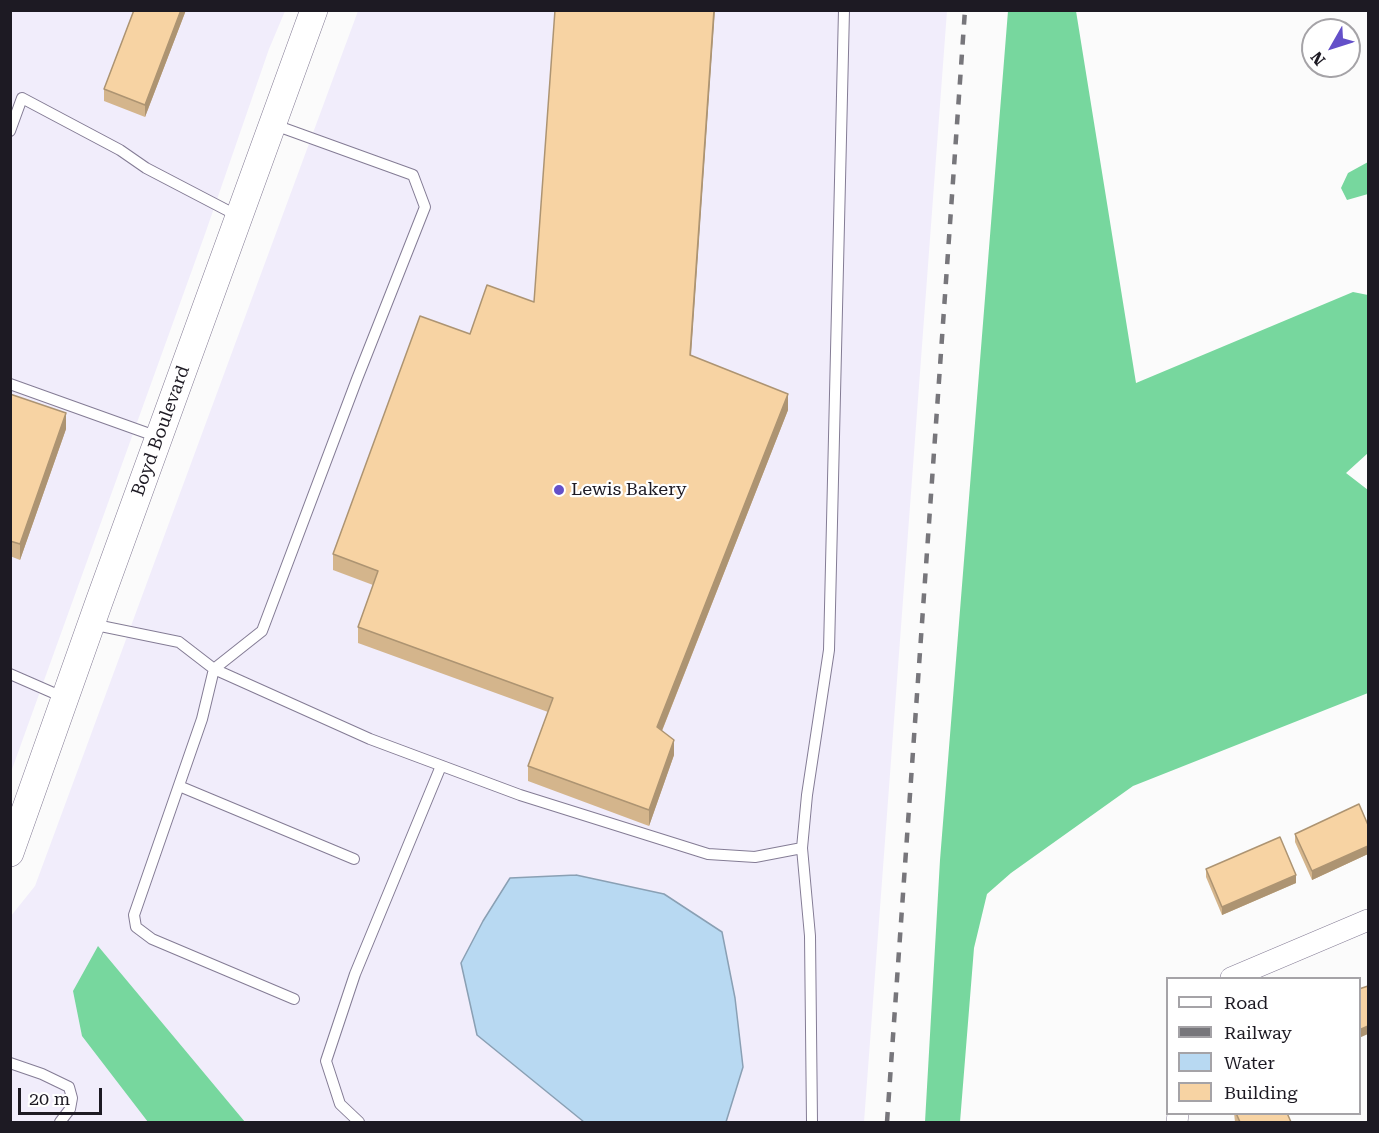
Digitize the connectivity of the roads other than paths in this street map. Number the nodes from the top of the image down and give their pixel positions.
1 (314, 10) edge
2 (844, 10) edge
3 (272, 124) junction
4 (10, 130) edge
5 (239, 217) junction
6 (10, 384) edge
7 (159, 437) junction
8 (91, 624) junction
9 (214, 669) junction
10 (10, 674) edge
11 (65, 698) junction
12 (441, 766) junction
13 (179, 786) junction
14 (802, 848) junction
15 (10, 853) edge
16 (354, 859) dead end
17 (1368, 920) edge
18 (1233, 977) edge
19 (294, 999) dead end
20 (10, 1063) edge
21 (60, 1122) edge
22 (359, 1122) edge
23 (812, 1122) edge

1 - 3 street, Boyd Boulevard
2 - 14 lane
3 - 5 street, Boyd Boulevard
3 - 9 lane
4 - 5 lane
5 - 7 street, Boyd Boulevard
6 - 7 lane
7 - 8 street, Boyd Boulevard
8 - 9 lane
8 - 11 street, Boyd Boulevard
9 - 12 lane
9 - 13 lane
10 - 11 lane
11 - 15 street, Boyd Boulevard
12 - 14 lane
12 - 22 lane
13 - 16 lane
13 - 19 lane
14 - 23 lane
17 - 18 street
20 - 21 lane

